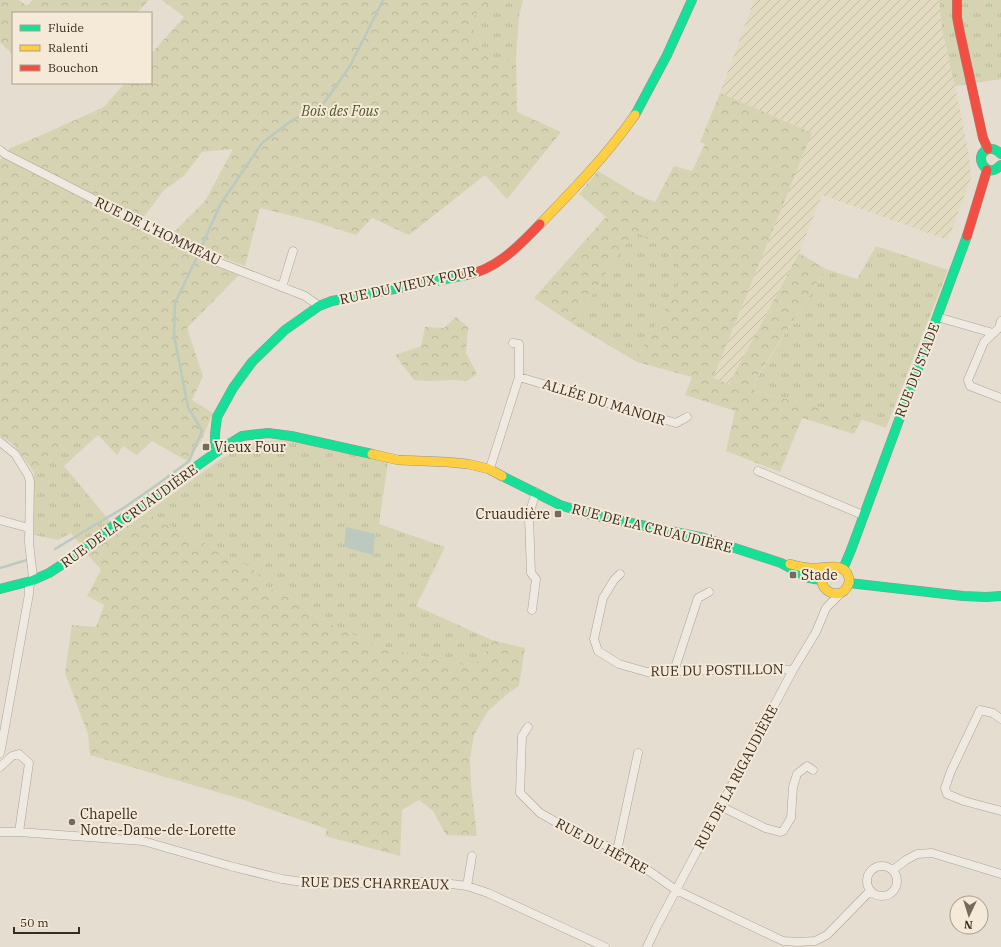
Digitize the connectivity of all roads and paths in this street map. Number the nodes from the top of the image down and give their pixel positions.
1 (692, 0) edge
2 (956, 0) edge
3 (988, 149) junction
4 (0, 150) edge
5 (1001, 154) edge
6 (1001, 165) edge
7 (987, 170) junction
8 (293, 250) dead end
9 (282, 287) junction
10 (319, 306) junction
11 (937, 317) junction
12 (1001, 321) edge
13 (993, 333) junction
14 (514, 343) dead end
15 (519, 376) junction
16 (1001, 398) edge
17 (687, 418) dead end
18 (0, 442) edge
19 (218, 451) junction
20 (489, 469) junction
21 (758, 470) dead end
22 (536, 492) junction
23 (863, 515) junction
24 (0, 520) edge
25 (29, 528) junction
26 (781, 563) junction
27 (832, 567) junction
28 (843, 569) junction
29 (620, 574) dead end
30 (821, 580) junction
31 (31, 582) junction
32 (849, 583) junction
33 (0, 589) edge
34 (826, 591) junction
35 (709, 592) dead end
36 (841, 593) junction
37 (1001, 596) edge
38 (826, 608) junction
39 (532, 610) dead end
40 (793, 670) junction
41 (674, 671) junction
42 (1001, 719) edge
43 (528, 727) dead end
44 (0, 753) edge
45 (638, 753) dead end
46 (0, 767) edge
47 (813, 770) dead end
48 (720, 806) junction
49 (1001, 811) edge
50 (0, 832) edge
51 (19, 832) junction
52 (617, 851) junction
53 (472, 856) dead end
54 (893, 870) junction
55 (1001, 874) edge
56 (467, 886) junction
57 (676, 890) junction
58 (870, 891) junction
59 (605, 947) edge
60 (647, 947) edge

1 - 10 street, RUE DU VIEUX FOUR
2 - 3 street
3 - 5 street
3 - 7 street
4 - 9 street, RUE DE L'HOMMEAU
6 - 7 street
7 - 11 street, RUE DU STADE
8 - 9 street
9 - 10 street, RUE DE L'HOMMEAU
10 - 19 street, RUE DU VIEUX FOUR
11 - 13 street
11 - 23 street, RUE DU STADE
12 - 13 street
13 - 16 street
14 - 15 street
15 - 17 street, ALLÉE DU MANOIR
15 - 20 street
18 - 25 street
19 - 20 street, RUE DE LA CRUAUDIÈRE
19 - 31 street, RUE DE LA CRUAUDIÈRE
20 - 22 street, RUE DE LA CRUAUDIÈRE
21 - 23 street
22 - 26 street, RUE DE LA CRUAUDIÈRE
22 - 39 street
23 - 28 street, RUE DU STADE
24 - 25 street
25 - 31 street
26 - 27 street
26 - 30 street, RUE DE LA CRUAUDIÈRE
27 - 28 street
27 - 30 street
28 - 32 street
29 - 41 street, RUE DU POSTILLON
30 - 34 street
31 - 33 street, RUE DE LA CRUAUDIÈRE
31 - 44 street
32 - 36 street
32 - 37 street
34 - 36 street
34 - 38 street, RUE DE LA RIGAUDIÈRE
35 - 41 street
36 - 38 street, RUE DE LA RIGAUDIÈRE
38 - 40 street, RUE DE LA RIGAUDIÈRE
40 - 41 street, RUE DU POSTILLON
40 - 48 street, RUE DE LA RIGAUDIÈRE
42 - 49 street
43 - 52 street, RUE DU HÊTRE
45 - 52 street
46 - 51 street
47 - 48 street
48 - 57 street, RUE DE LA RIGAUDIÈRE
50 - 51 street, RUE DES CHARREAUX
51 - 56 street, RUE DES CHARREAUX
52 - 57 street, RUE DU HÊTRE
53 - 56 street
54 - 55 street
54 - 58 street
54 - 58 street
56 - 59 street, RUE DES CHARREAUX
57 - 58 street, RUE DU HÊTRE
57 - 60 street, RUE DE LA RIGAUDIÈRE

